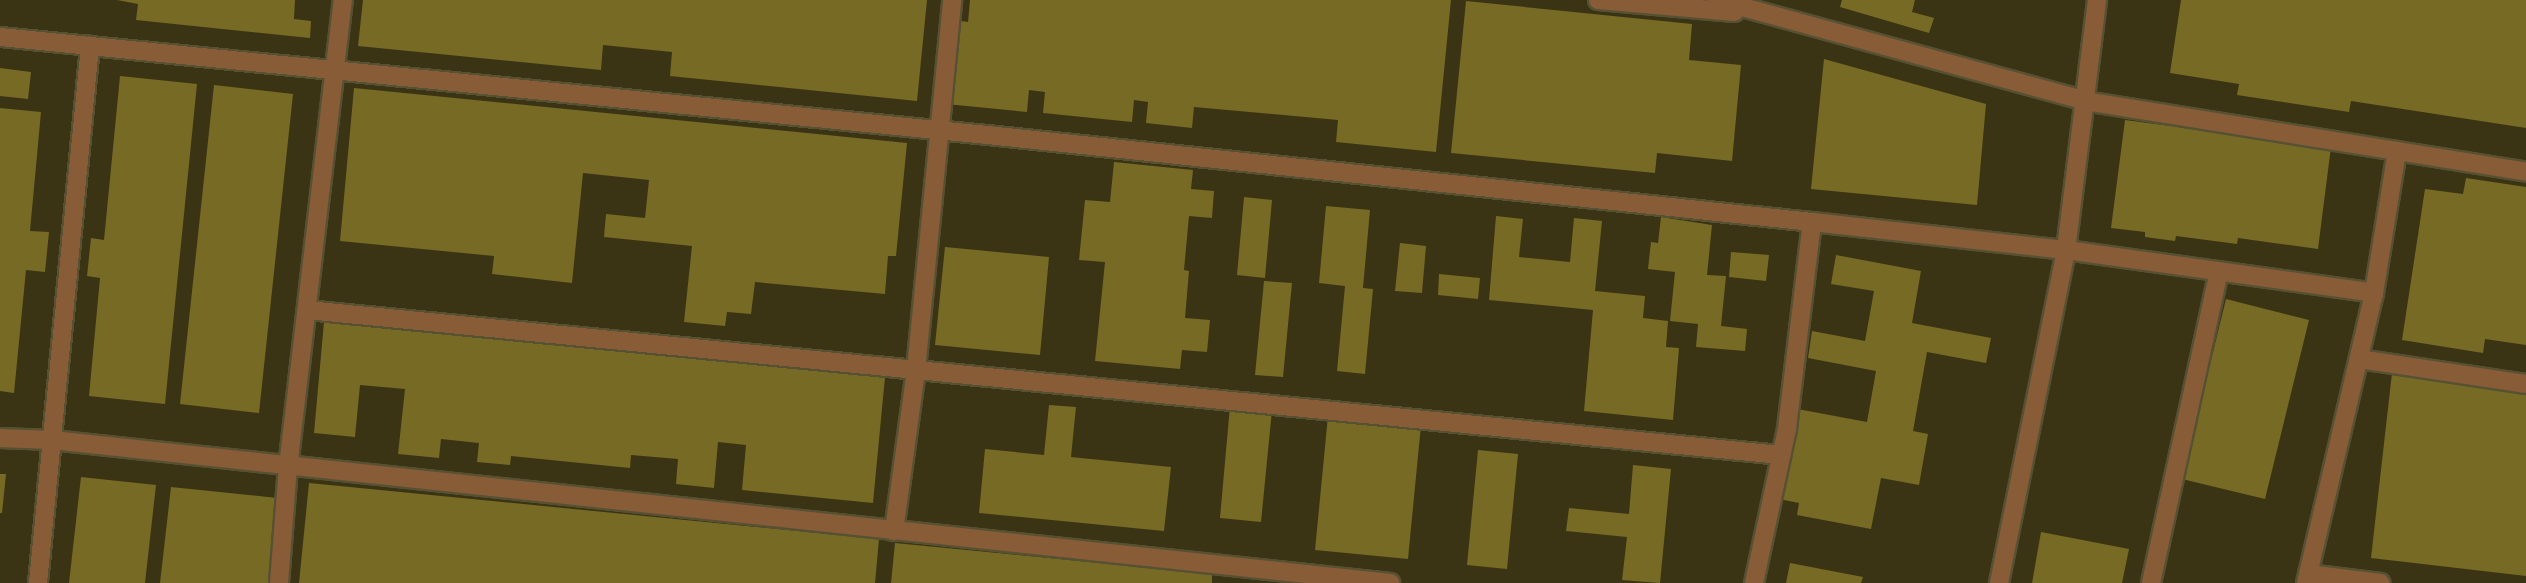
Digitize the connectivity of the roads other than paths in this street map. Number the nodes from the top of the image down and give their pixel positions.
1 (343, 0) edge
2 (952, 0) edge
3 (1598, 0) edge
4 (1717, 0) edge
5 (2098, 0) edge
6 (1772, 15) junction
7 (0, 37) edge
8 (90, 46) junction
9 (335, 71) junction
10 (2084, 101) junction
11 (940, 130) junction
12 (2398, 151) junction
13 (2526, 172) edge
14 (1812, 222) junction
15 (2066, 250) junction
16 (2219, 271) junction
17 (2374, 293) junction
18 (307, 310) junction
19 (2358, 359) junction
20 (915, 370) junction
21 (2526, 384) edge
22 (0, 438) edge
23 (52, 440) junction
24 (1780, 455) junction
25 (288, 467) junction
26 (894, 531) junction
27 (1256, 576) edge
28 (2307, 579) edge
29 (38, 583) edge
30 (279, 583) edge
31 (1390, 583) edge
32 (1754, 583) edge
33 (1999, 583) edge
34 (2151, 583) edge
35 (2380, 583) edge

1 - 9 street
2 - 11 street
3 - 6 street
4 - 6 street
5 - 10 street
6 - 10 street
7 - 8 street
8 - 9 street
8 - 23 street
9 - 11 street
9 - 18 street
10 - 12 street
10 - 15 street
11 - 14 street
11 - 20 street
12 - 13 street
12 - 17 street
14 - 15 street
14 - 24 street
15 - 16 street
15 - 33 street
16 - 17 street
16 - 34 street
17 - 19 street
18 - 20 street
18 - 25 street
19 - 21 street
19 - 28 street
20 - 24 street
20 - 26 street
22 - 23 street
23 - 25 street
23 - 29 street
24 - 32 street
25 - 26 street
25 - 30 street
26 - 27 street
27 - 31 street
28 - 35 street

